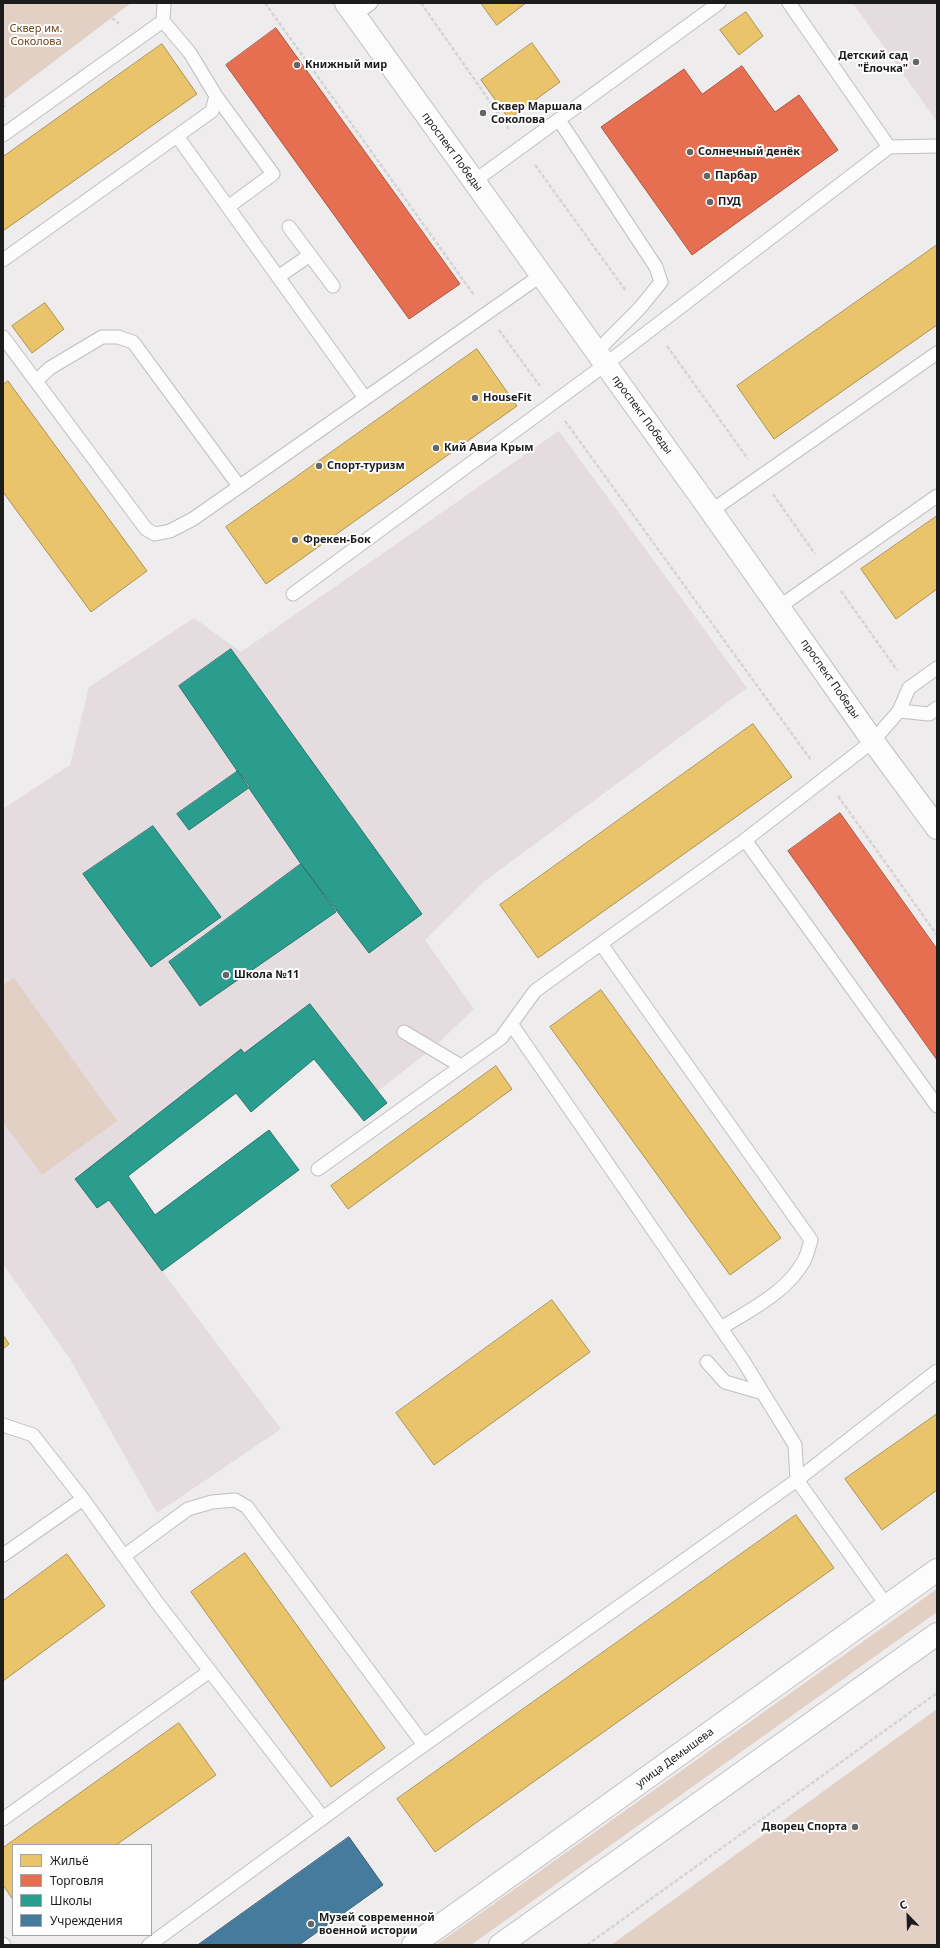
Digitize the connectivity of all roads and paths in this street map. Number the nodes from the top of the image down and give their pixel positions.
1 (164, 3) edge
2 (265, 3) edge
3 (421, 3) edge
4 (719, 3) edge
5 (789, 3) edge
6 (357, 7) edge
7 (163, 21) junction
8 (216, 96) junction
9 (563, 127) junction
10 (3, 135) edge
11 (177, 136) junction
12 (937, 146) edge
13 (522, 147) junction
14 (889, 147) junction
15 (473, 182) junction
16 (228, 207) junction
17 (289, 227) dead end
18 (310, 255) junction
19 (3, 260) edge
20 (540, 276) junction
21 (278, 277) junction
22 (333, 286) dead end
23 (639, 309) junction
24 (487, 313) junction
25 (653, 328) junction
26 (3, 337) edge
27 (937, 352) edge
28 (601, 358) junction
29 (36, 381) junction
30 (365, 398) junction
31 (553, 403) junction
32 (761, 476) junction
33 (239, 486) junction
34 (937, 496) edge
35 (711, 511) junction
36 (828, 573) junction
37 (293, 594) dead end
38 (779, 607) junction
39 (937, 668) edge
40 (909, 688) junction
41 (937, 708) edge
42 (899, 711) junction
43 (873, 742) junction
44 (825, 779) junction
45 (937, 828) edge
46 (746, 840) junction
47 (937, 935) edge
48 (601, 944) junction
49 (512, 1025) junction
50 (404, 1032) dead end
51 (461, 1066) junction
52 (937, 1106) edge
53 (318, 1169) dead end
54 (721, 1328) junction
55 (707, 1362) dead end
56 (937, 1371) edge
57 (763, 1393) junction
58 (3, 1425) edge
59 (797, 1480) junction
60 (83, 1499) junction
61 (3, 1555) edge
62 (124, 1556) junction
63 (937, 1570) edge
64 (887, 1606) junction
65 (937, 1634) edge
66 (210, 1671) junction
67 (937, 1693) edge
68 (424, 1746) junction
69 (323, 1818) junction
70 (3, 1819) edge
71 (149, 1945) edge
72 (413, 1945) edge
73 (500, 1945) edge
74 (587, 1945) edge

1 - 7 lane
2 - 24 path
3 - 13 path
4 - 9 lane
5 - 14 lane
6 - 15 street, проспект Победы
7 - 8 lane
7 - 10 lane
8 - 11 lane
8 - 16 lane
9 - 13 lane
9 - 23 lane
11 - 16 lane
11 - 19 lane
12 - 14 lane
13 - 15 lane
13 - 23 path
14 - 25 lane
15 - 20 street, проспект Победы
16 - 21 lane
17 - 18 lane
18 - 21 lane
18 - 22 lane
20 - 24 lane
20 - 28 street, проспект Победы
21 - 30 lane
23 - 28 lane
24 - 30 lane
24 - 31 path
25 - 28 lane
25 - 32 path
26 - 29 lane
27 - 32 lane
28 - 31 lane
28 - 35 street, проспект Победы
29 - 33 lane
29 - 33 lane
30 - 33 lane
31 - 37 lane
31 - 44 path
32 - 35 lane
32 - 36 path
34 - 36 lane
35 - 38 street, проспект Победы
36 - 38 lane
36 - 40 path
38 - 43 street, проспект Победы
39 - 40 lane
40 - 42 lane
41 - 42 lane
42 - 43 lane
43 - 44 lane
43 - 45 street, проспект Победы
44 - 46 lane
44 - 47 path
46 - 48 lane
46 - 52 lane
48 - 49 lane
48 - 54 lane
49 - 51 lane
49 - 54 lane
50 - 51 lane
51 - 53 lane
54 - 57 lane
55 - 57 lane
56 - 59 lane
57 - 59 lane
58 - 60 lane
59 - 64 lane
59 - 68 lane
60 - 61 lane
60 - 62 lane
62 - 66 lane
62 - 68 lane
63 - 64 street, улица Демышева
64 - 72 street, улица Демышева
65 - 73 street
66 - 69 lane
66 - 70 lane
67 - 74 path
68 - 69 lane
69 - 71 lane

